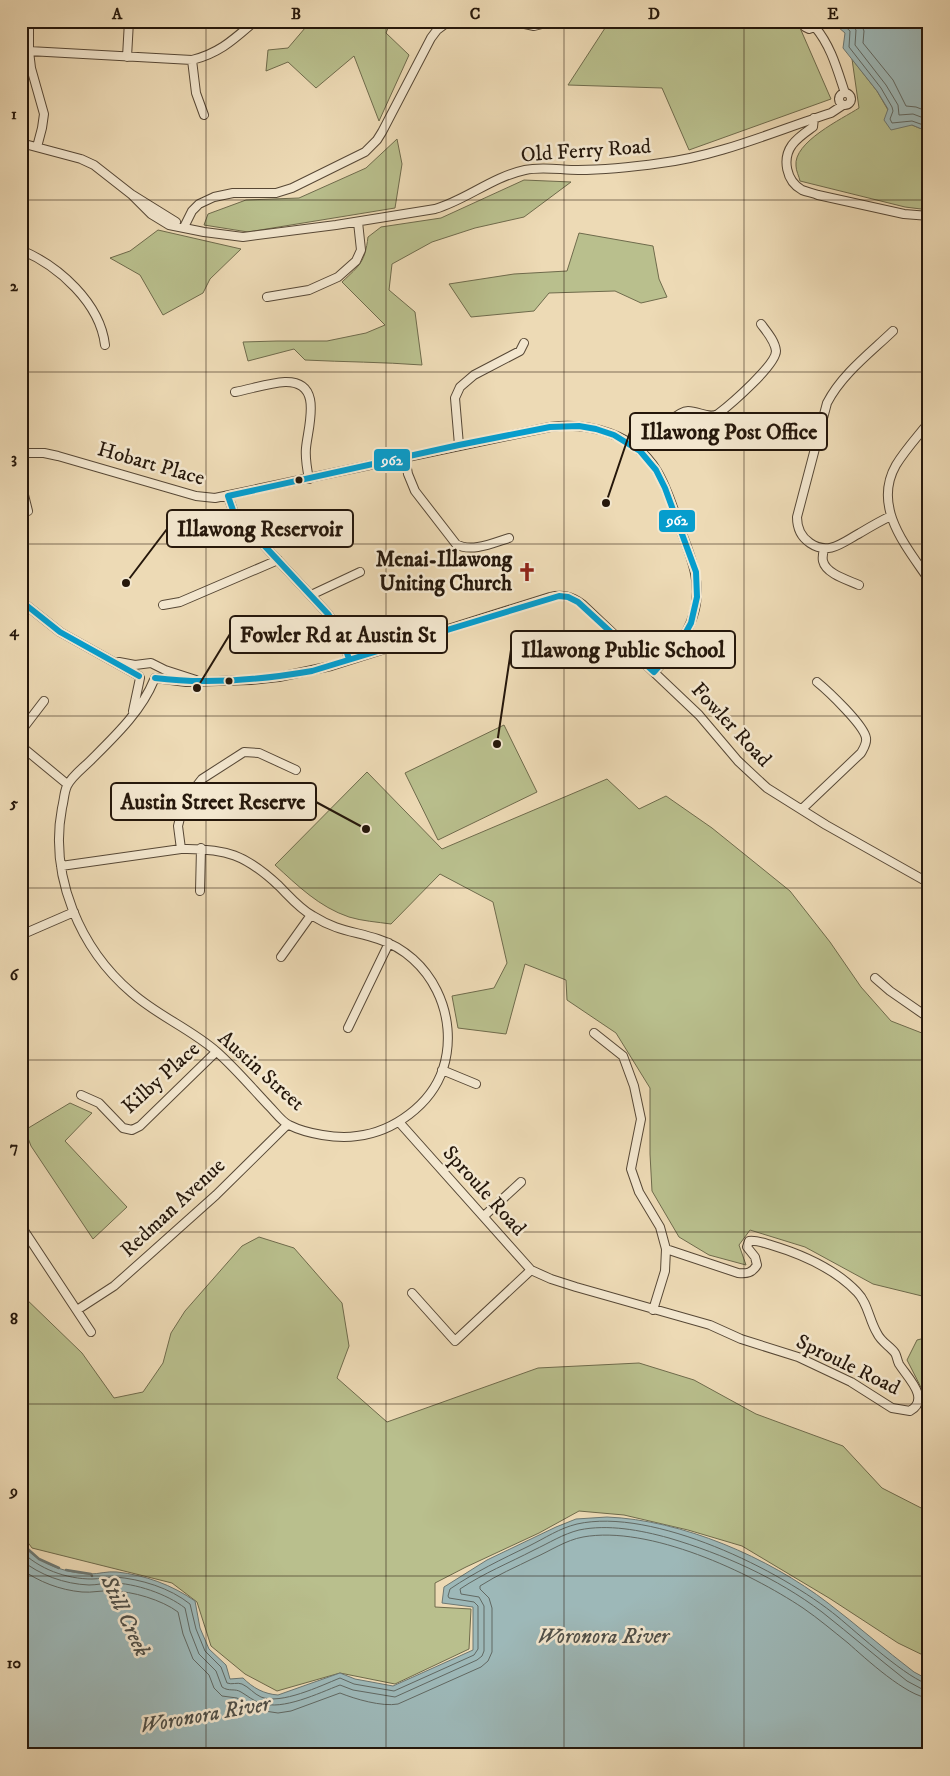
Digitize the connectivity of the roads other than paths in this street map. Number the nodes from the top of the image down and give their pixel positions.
1 (129, 21) edge
2 (255, 21) edge
3 (449, 21) edge
4 (511, 21) edge
5 (804, 21) edge
6 (546, 23) dead end
7 (26, 24) edge
8 (816, 24) edge
9 (29, 51) junction
10 (127, 57) junction
11 (192, 60) junction
12 (204, 115) dead end
13 (814, 118) junction
14 (21, 143) edge
15 (37, 147) junction
16 (929, 216) edge
17 (358, 222) junction
18 (184, 227) junction
19 (21, 250) edge
20 (267, 297) dead end
21 (761, 324) dead end
22 (893, 331) dead end
23 (524, 343) dead end
24 (104, 345) dead end
25 (235, 392) dead end
26 (928, 423) edge
27 (459, 445) junction
28 (640, 450) junction
29 (21, 454) edge
30 (405, 458) junction
31 (21, 474) edge
32 (309, 479) junction
33 (228, 496) junction
34 (28, 511) dead end
35 (891, 516) junction
36 (509, 538) dead end
37 (824, 549) junction
38 (278, 560) junction
39 (360, 572) dead end
40 (929, 580) edge
41 (859, 585) dead end
42 (312, 595) junction
43 (21, 601) edge
44 (163, 605) dead end
45 (349, 659) junction
46 (115, 662) junction
47 (144, 663) junction
48 (155, 665) junction
49 (654, 672) junction
50 (139, 677) junction
51 (155, 679) junction
52 (197, 681) junction
53 (817, 682) dead end
54 (44, 701) dead end
55 (132, 715) junction
56 (21, 731) edge
57 (21, 746) edge
58 (296, 770) dead end
59 (67, 784) junction
60 (802, 809) junction
61 (201, 848) junction
62 (181, 849) junction
63 (61, 866) junction
64 (929, 883) edge
65 (200, 891) dead end
66 (74, 912) junction
67 (310, 915) junction
68 (21, 935) edge
69 (389, 943) junction
70 (282, 957) dead end
71 (875, 978) dead end
72 (929, 1018) edge
73 (348, 1028) dead end
74 (594, 1033) dead end
75 (216, 1052) junction
76 (442, 1070) junction
77 (476, 1084) dead end
78 (81, 1094) dead end
79 (399, 1122) junction
80 (287, 1125) junction
81 (521, 1182) dead end
82 (484, 1216) junction
83 (21, 1226) edge
84 (666, 1250) junction
85 (531, 1270) junction
86 (412, 1293) dead end
87 (77, 1310) junction
88 (653, 1310) junction
89 (91, 1332) dead end

1 - 10 street
2 - 11 street
3 - 18 street
4 - 6 street
5 - 8 street
7 - 9 street
8 - 13 street, Old Ferry Road
9 - 10 street
9 - 15 street
10 - 11 street
11 - 12 street
13 - 16 street
13 - 17 street, Old Ferry Road
14 - 15 street, Old Ferry Road
15 - 18 street, Old Ferry Road
17 - 18 street, Old Ferry Road
17 - 20 street
19 - 24 street
21 - 28 street
22 - 37 street
23 - 27 street
25 - 32 street
26 - 35 street
27 - 28 street, Hobart Place
27 - 30 street, Hobart Place
28 - 49 street, Hobart Place
29 - 33 street, Hobart Place
30 - 32 street, Hobart Place
30 - 36 street
31 - 34 street
32 - 33 street, Hobart Place
33 - 38 street
35 - 37 street
35 - 40 street
37 - 41 street
38 - 42 street
38 - 44 street
39 - 42 street
42 - 45 street
43 - 46 street
45 - 49 street, Fowler Road
45 - 52 street, Fowler Road
46 - 47 street
46 - 50 street
47 - 48 street
47 - 50 street
48 - 51 street
48 - 52 street, Fowler Road
49 - 60 street, Fowler Road
50 - 51 street
50 - 55 street
51 - 52 street, Fowler Road
51 - 55 street
53 - 60 street
54 - 56 street
55 - 59 street
57 - 59 street
58 - 62 street
59 - 63 street, Austin Street
60 - 64 street, Fowler Road
61 - 62 street, Austin Street
61 - 65 street
61 - 67 street, Austin Street
62 - 63 street, Austin Street
63 - 66 street, Austin Street
66 - 68 street
66 - 75 street, Austin Street
67 - 69 street, Austin Street
67 - 70 street
69 - 73 street
69 - 76 street, Austin Street
71 - 72 street
74 - 84 street
75 - 78 street, Kilby Place
75 - 80 street, Austin Street
76 - 77 street
76 - 79 street, Austin Street
79 - 80 street, Austin Street
79 - 82 street, Sproule Road
80 - 87 street, Redman Avenue
81 - 82 street
82 - 85 street, Sproule Road
83 - 87 street
84 - 88 street
84 - 88 street, Sproule Road
85 - 86 street
85 - 88 street, Sproule Road
87 - 89 street

